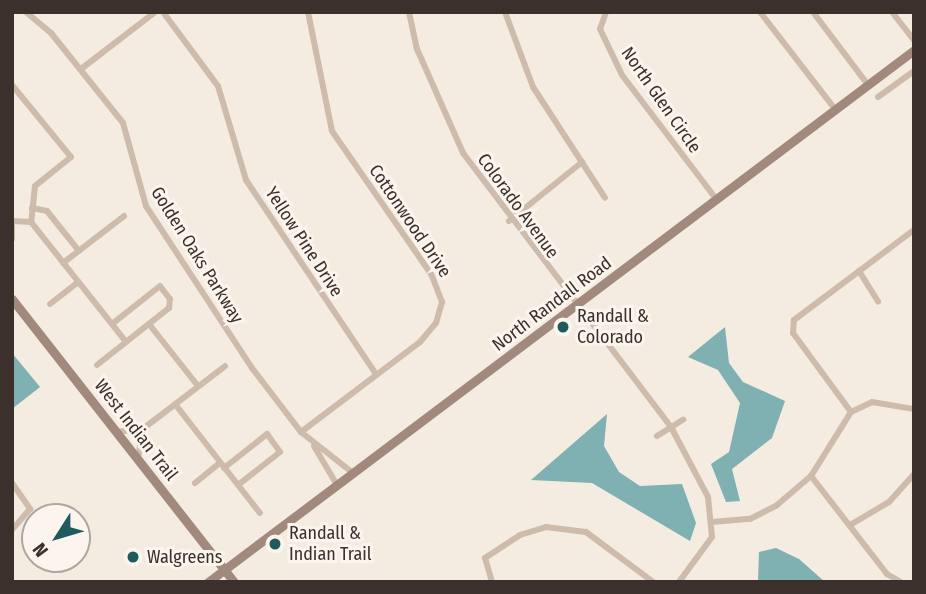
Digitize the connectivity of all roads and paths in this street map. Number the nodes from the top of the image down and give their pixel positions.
1 (26, 12) edge
2 (155, 12) edge
3 (163, 12) edge
4 (308, 12) edge
5 (409, 12) edge
6 (505, 12) edge
7 (606, 12) edge
8 (760, 12) edge
9 (813, 12) edge
10 (892, 12) edge
11 (914, 40) edge
12 (914, 50) edge
13 (81, 69) junction
14 (914, 71) edge
15 (12, 85) edge
16 (867, 85) junction
17 (878, 97) dead end
18 (835, 109) junction
19 (582, 162) junction
20 (605, 198) dead end
21 (716, 199) junction
22 (32, 208) junction
23 (124, 216) dead end
24 (509, 220) junction
25 (12, 222) edge
26 (31, 222) junction
27 (914, 230) edge
28 (12, 239) edge
29 (79, 251) junction
30 (63, 263) junction
31 (859, 271) junction
32 (78, 282) junction
33 (12, 299) edge
34 (878, 302) dead end
35 (50, 304) dead end
36 (575, 306) junction
37 (112, 324) junction
38 (149, 324) junction
39 (126, 342) junction
40 (97, 365) dead end
41 (225, 366) dead end
42 (376, 374) junction
43 (198, 386) junction
44 (175, 404) junction
45 (912, 406) edge
46 (850, 412) junction
47 (683, 420) dead end
48 (671, 427) junction
49 (145, 428) junction
50 (117, 432) junction
51 (301, 432) junction
52 (657, 436) dead end
53 (311, 442) junction
54 (138, 458) junction
55 (222, 465) junction
56 (353, 473) junction
57 (914, 474) edge
58 (811, 476) junction
59 (12, 483) edge
60 (195, 483) dead end
61 (238, 485) junction
62 (337, 485) junction
63 (261, 513) dead end
64 (712, 522) junction
65 (850, 525) junction
66 (12, 530) edge
67 (224, 569) junction
68 (208, 582) edge
69 (234, 582) edge
70 (492, 582) edge
71 (653, 582) edge
72 (679, 582) edge
73 (901, 582) edge

1 - 13 street, Golden Oaks Parkway
2 - 13 street
3 - 42 street, Yellow Pine Drive
4 - 42 street, Cottonwood Drive
5 - 24 street, Colorado Avenue
6 - 19 street
7 - 21 street, North Glen Circle
8 - 18 street
9 - 16 street
10 - 11 street
12 - 16 main road, North Randall Road
13 - 51 street, Golden Oaks Parkway
14 - 17 street
15 - 22 street
16 - 18 main road, North Randall Road
18 - 21 main road, North Randall Road
19 - 20 street
19 - 24 street
21 - 36 main road, North Randall Road
22 - 26 street
22 - 29 street
23 - 29 street
24 - 36 street, Colorado Avenue
25 - 26 street
25 - 28 street
26 - 30 street
27 - 31 street
29 - 30 street
30 - 32 street
31 - 34 street
31 - 46 street
32 - 35 street
32 - 37 street
33 - 50 main road, West Indian Trail
36 - 48 street, Colorado Avenue
36 - 56 main road, North Randall Road
37 - 38 street
37 - 39 street
38 - 39 street
38 - 43 street
39 - 40 street
41 - 43 street
42 - 51 street, Cottonwood Drive
43 - 44 street
44 - 49 street
44 - 55 street
45 - 46 street
46 - 58 street
47 - 48 street
48 - 52 street
48 - 64 street, Colorado Avenue
49 - 50 street
49 - 54 street
50 - 54 main road, West Indian Trail
51 - 53 street, Golden Oaks Parkway
53 - 56 street, Golden Oaks Parkway
53 - 62 street, Golden Oaks Parkway
54 - 67 main road, West Indian Trail
55 - 60 street
55 - 61 street
55 - 61 street
56 - 62 main road, North Randall Road
57 - 65 street
58 - 64 street
58 - 65 street
59 - 66 street
61 - 63 street
62 - 67 main road, North Randall Road
64 - 72 street
65 - 73 street
67 - 68 main road, North Randall Road
67 - 69 main road, West Indian Trail
70 - 71 street

